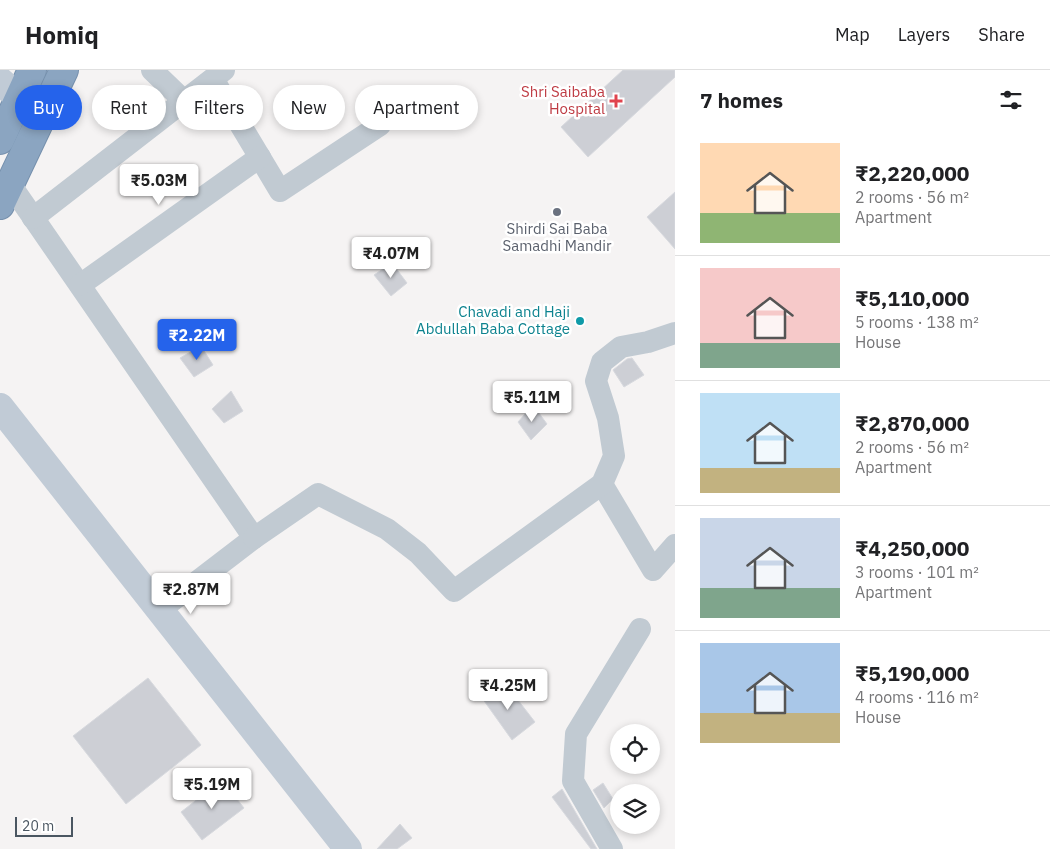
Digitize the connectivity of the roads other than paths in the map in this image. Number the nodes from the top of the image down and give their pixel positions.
1 (32, 70) edge
2 (64, 70) edge
3 (152, 70) edge
4 (219, 74) edge
5 (57, 85) edge
6 (205, 85) edge
7 (9, 90) edge
8 (176, 93) edge
9 (176, 107) edge
10 (35, 130) edge
11 (371, 130) edge
12 (0, 140) edge
13 (260, 158) junction
14 (5, 194) edge
15 (33, 218) junction
16 (80, 285) junction
17 (675, 333) edge
18 (0, 407) edge
19 (602, 484) junction
20 (254, 538) junction
21 (675, 545) edge
22 (160, 610) junction
23 (640, 629) dead end
24 (348, 849) edge
25 (612, 849) edge

1 - 7 highway
2 - 5 highway
3 - 8 street
4 - 6 street
4 - 13 street
7 - 12 highway
9 - 15 street
10 - 14 highway
11 - 13 street
13 - 16 street
14 - 15 street
15 - 16 street
16 - 20 street
17 - 19 street
18 - 22 main road
19 - 20 street
19 - 21 street
20 - 22 street
22 - 24 main road
23 - 25 street

